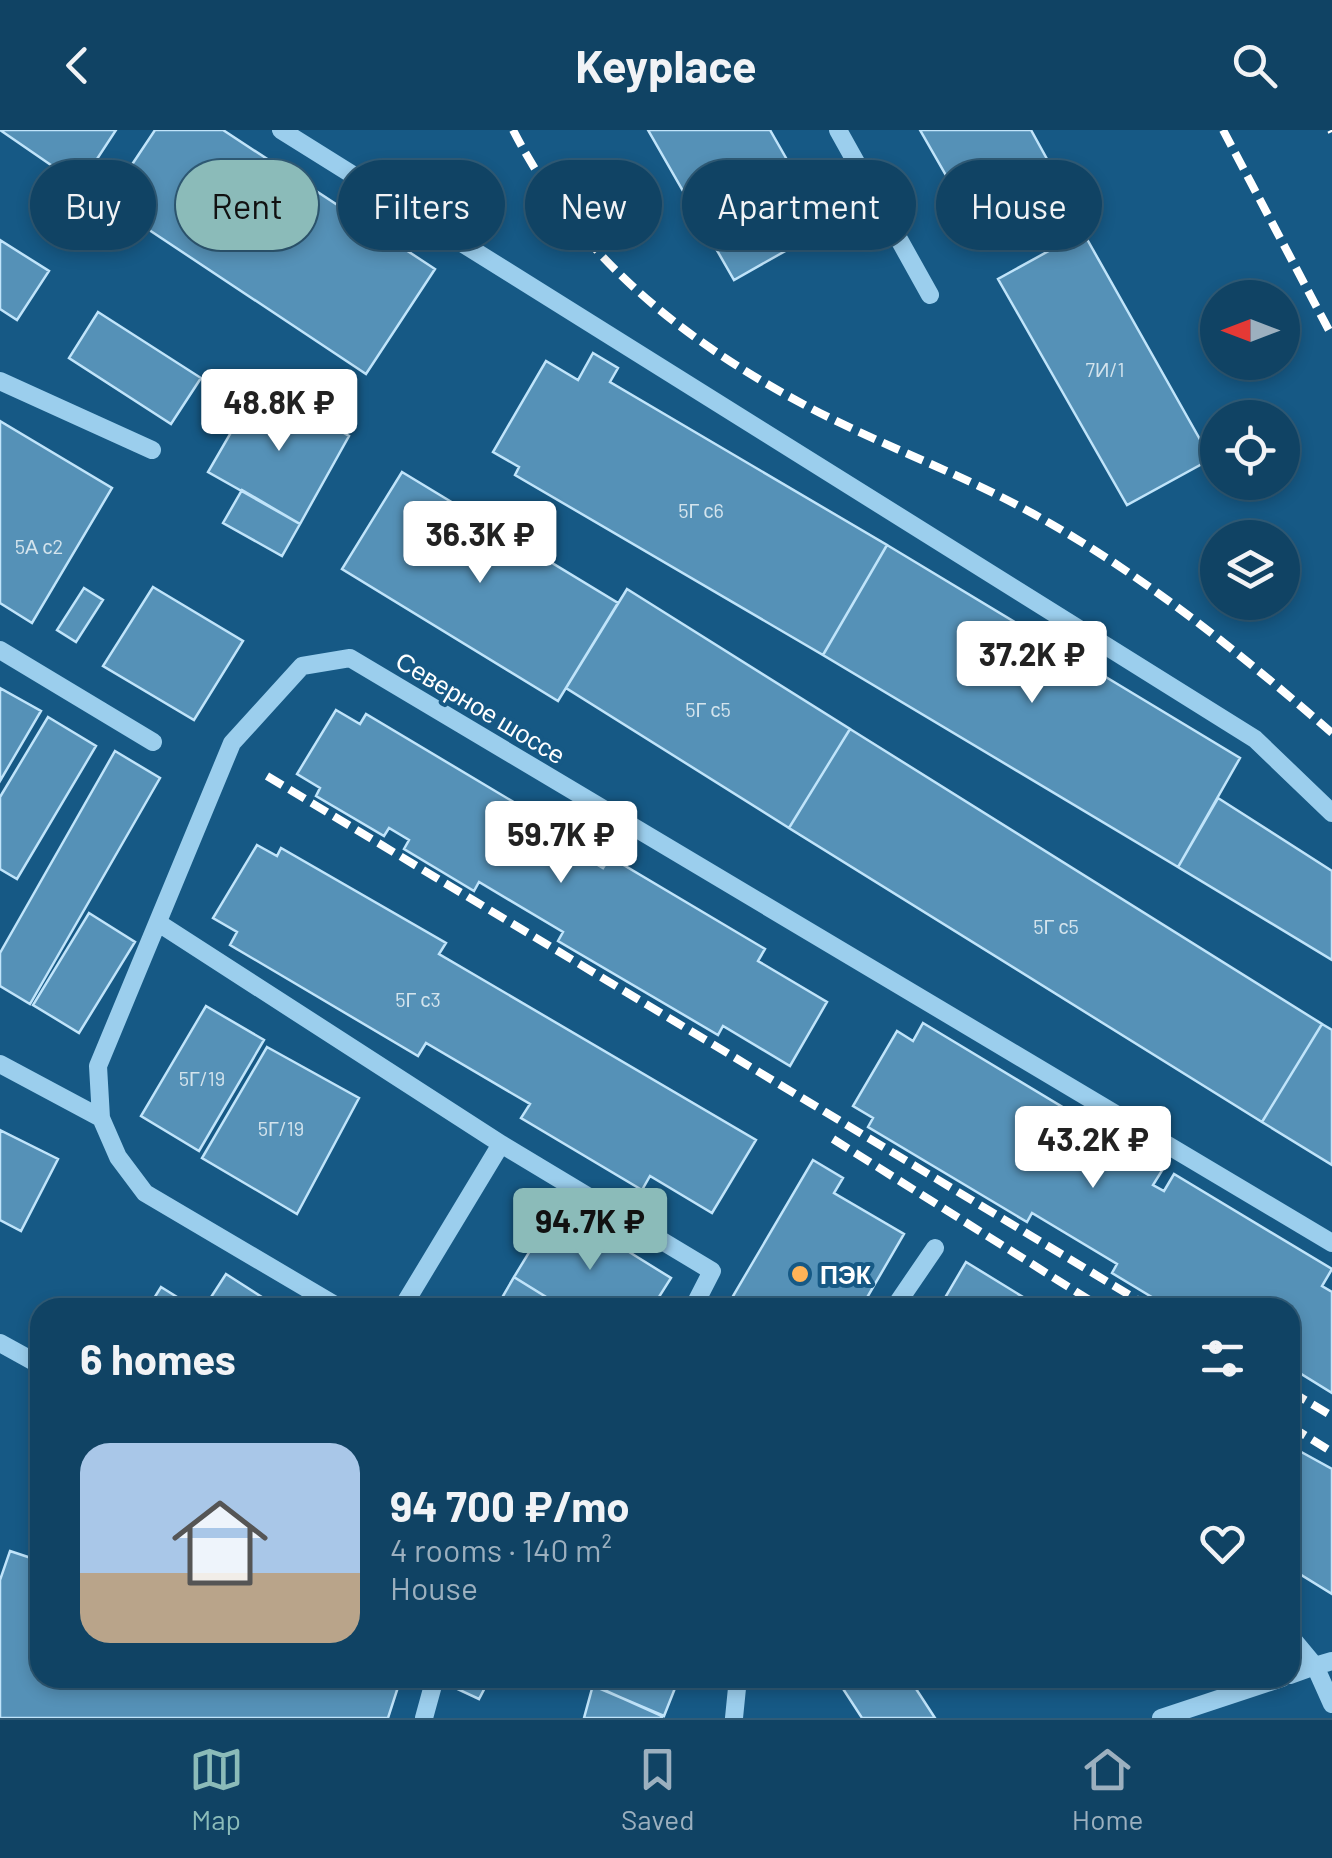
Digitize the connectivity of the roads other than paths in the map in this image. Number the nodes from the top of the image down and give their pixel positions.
1 (281, 130) edge
2 (838, 130) edge
3 (930, 295) dead end
4 (0, 381) edge
5 (152, 450) dead end
6 (0, 650) edge
7 (153, 742) dead end
8 (1332, 813) edge
9 (160, 924) junction
10 (0, 1064) edge
11 (101, 1118) junction
12 (502, 1144) junction
13 (1332, 1243) edge
14 (936, 1248) dead end
15 (323, 1298) edge
16 (408, 1298) edge
17 (697, 1298) edge
18 (901, 1298) edge
19 (0, 1344) edge
20 (30, 1359) edge
21 (1300, 1644) edge
22 (1324, 1664) edge
23 (1300, 1672) edge
24 (432, 1688) edge
25 (737, 1688) edge
26 (1252, 1688) edge
27 (1332, 1704) edge
28 (424, 1718) edge
29 (734, 1718) edge
30 (1161, 1718) edge

1 - 8 lane
2 - 3 lane
4 - 5 lane
6 - 7 lane
9 - 11 lane, Северное шоссе
9 - 12 lane
9 - 13 lane, Северное шоссе
10 - 11 lane
11 - 15 lane, Северное шоссе
12 - 16 lane
12 - 17 lane
14 - 18 lane
19 - 20 lane
21 - 22 lane
22 - 23 lane
22 - 27 lane
24 - 28 lane
25 - 29 lane
26 - 30 lane

